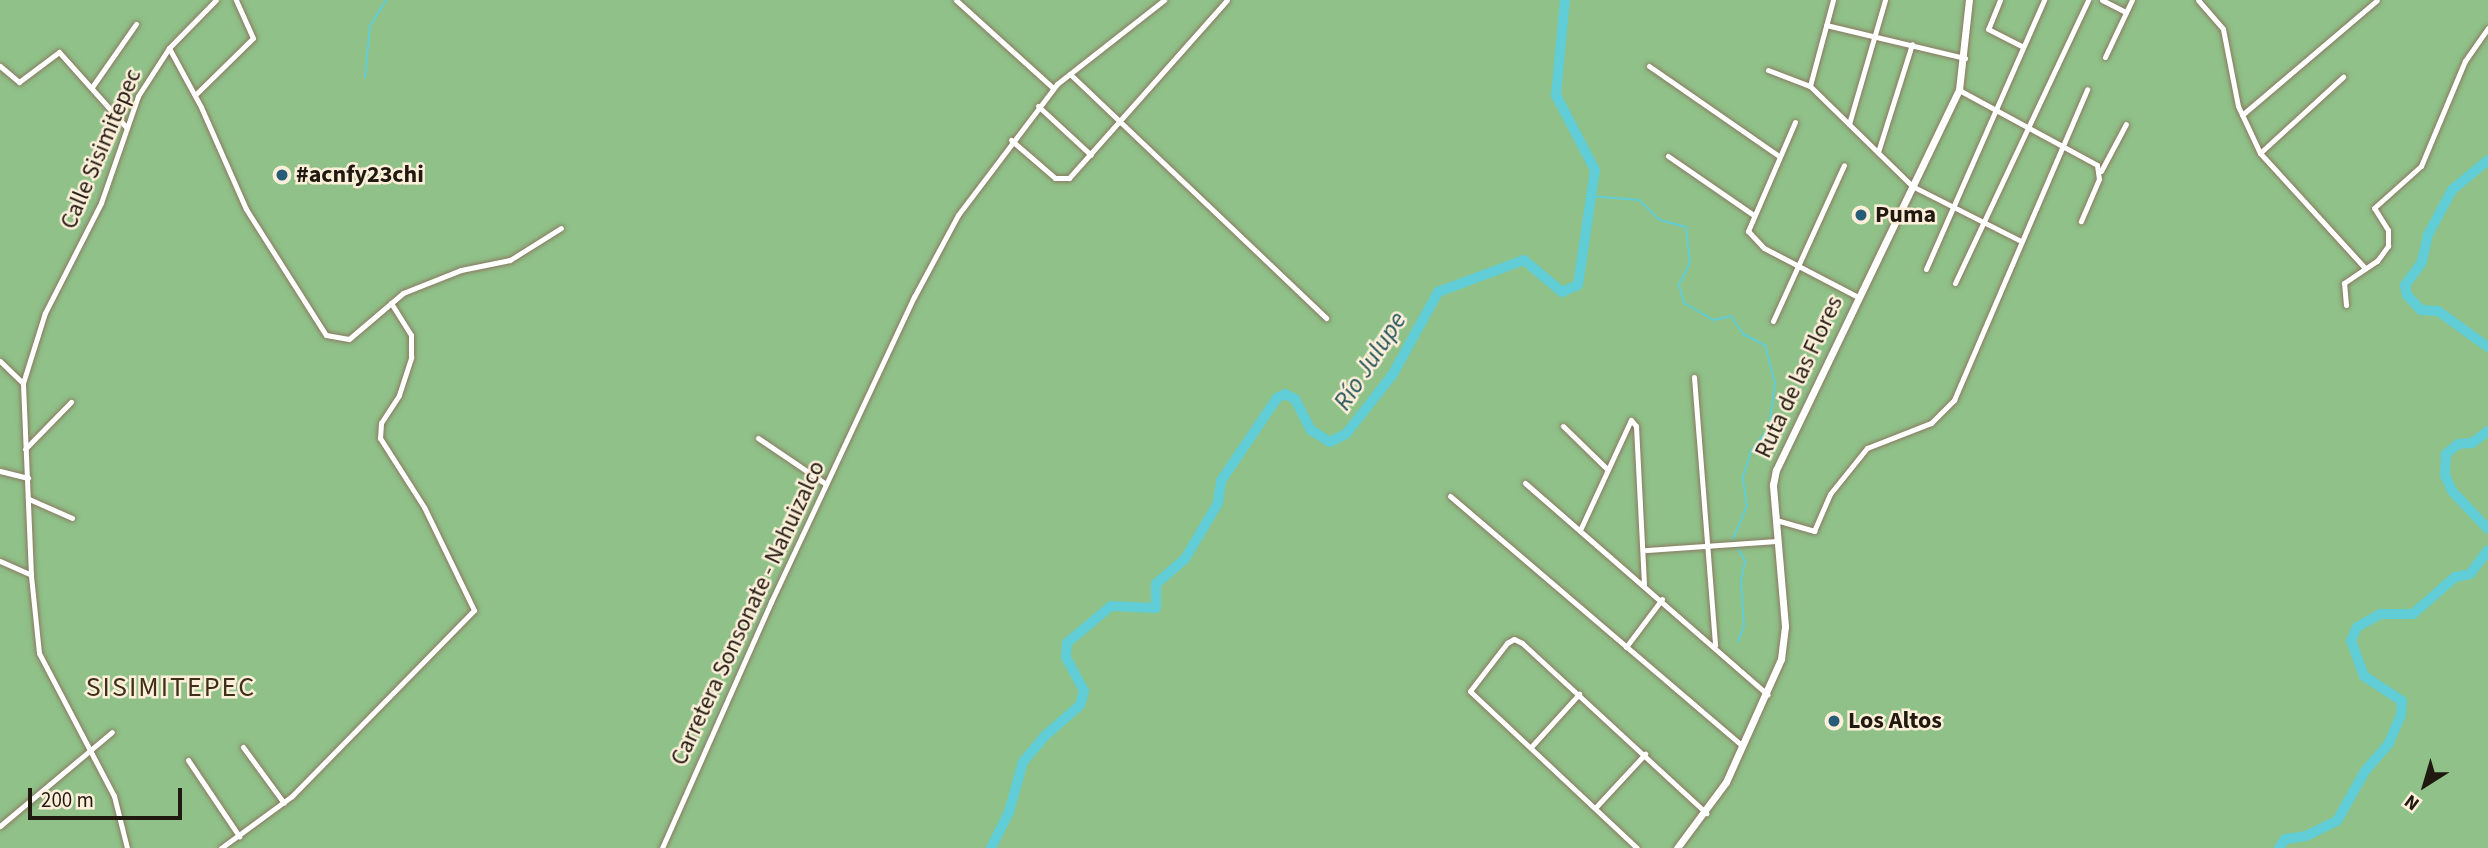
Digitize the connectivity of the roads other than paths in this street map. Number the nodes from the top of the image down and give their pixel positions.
1 (216, 0) edge
2 (236, 0) edge
3 (956, 0) edge
4 (1164, 0) edge
5 (1227, 0) edge
6 (1833, 0) edge
7 (1885, 0) edge
8 (1969, 0) edge
9 (2000, 0) edge
10 (2044, 0) edge
11 (2088, 0) edge
12 (2102, 0) edge
13 (2132, 0) edge
14 (2198, 0) edge
15 (2362, 0) edge
16 (2377, 0) edge
17 (2368, 8) junction
18 (2126, 12) junction
19 (136, 24) dead end
20 (1826, 25) junction
21 (2488, 29) edge
22 (1874, 35) junction
23 (1912, 44) junction
24 (2021, 46) junction
25 (169, 48) junction
26 (2105, 57) dead end
27 (1965, 58) junction
28 (0, 66) edge
29 (1649, 66) dead end
30 (1768, 70) dead end
31 (1070, 74) junction
32 (2343, 77) dead end
33 (1810, 86) junction
34 (92, 87) junction
35 (1054, 88) junction
36 (2087, 89) dead end
37 (1959, 90) junction
38 (195, 95) junction
39 (1038, 106) junction
40 (1993, 108) junction
41 (2242, 116) junction
42 (1120, 122) junction
43 (1795, 122) dead end
44 (1849, 124) junction
45 (2126, 124) dead end
46 (2026, 125) junction
47 (127, 128) junction
48 (1011, 140) junction
49 (2061, 143) junction
50 (1878, 152) junction
51 (2260, 153) junction
52 (1091, 155) junction
53 (1668, 156) dead end
54 (1779, 156) junction
55 (1844, 165) dead end
56 (2101, 171) junction
57 (1912, 186) junction
58 (1953, 206) junction
59 (1752, 214) junction
60 (1983, 220) junction
61 (2081, 221) dead end
62 (561, 228) dead end
63 (2021, 240) junction
64 (1797, 265) junction
65 (2365, 268) junction
66 (1926, 269) dead end
67 (1955, 283) dead end
68 (1858, 297) junction
69 (391, 303) junction
70 (2346, 305) dead end
71 (1326, 318) dead end
72 (1773, 321) dead end
73 (0, 361) edge
74 (1694, 377) dead end
75 (23, 383) junction
76 (71, 402) dead end
77 (1563, 426) dead end
78 (758, 438) dead end
79 (26, 449) junction
80 (1606, 468) junction
81 (0, 471) edge
82 (28, 478) junction
83 (1525, 483) dead end
84 (826, 484) junction
85 (1450, 496) dead end
86 (29, 499) junction
87 (72, 518) dead end
88 (1776, 520) junction
89 (1581, 528) junction
90 (1778, 541) junction
91 (1708, 544) junction
92 (1646, 550) junction
93 (0, 561) edge
94 (30, 575) junction
95 (1644, 584) junction
96 (1662, 599) junction
97 (1715, 645) junction
98 (1626, 648) junction
99 (1579, 694) junction
100 (1768, 695) junction
101 (112, 732) dead end
102 (1743, 746) junction
103 (243, 747) dead end
104 (1531, 747) junction
105 (91, 752) junction
106 (1645, 754) junction
107 (188, 760) dead end
108 (284, 803) junction
109 (1595, 808) junction
110 (1706, 813) junction
111 (0, 826) edge
112 (239, 836) junction
113 (127, 848) edge
114 (221, 848) edge
115 (662, 848) edge
116 (1637, 848) edge
117 (1676, 848) edge

1 - 25 street, Calle Sisimitepec
2 - 38 street
3 - 35 street
4 - 31 street, Carretera Sonsonate - Nahuizalco
5 - 42 street
6 - 20 street
7 - 22 street
8 - 27 main road, Ruta de las Flores
9 - 24 street
10 - 24 street
11 - 46 street
12 - 18 street
13 - 18 street
14 - 41 street
15 - 17 street
16 - 17 street
17 - 41 street
18 - 26 street
19 - 34 street
20 - 22 street
20 - 33 street
21 - 65 street
22 - 23 street
22 - 44 street
23 - 27 street
23 - 50 street
24 - 40 street
25 - 38 street
25 - 47 street, Calle Sisimitepec
27 - 37 main road, Ruta de las Flores
28 - 34 street
29 - 54 street
30 - 33 street
31 - 35 street, Carretera Sonsonate - Nahuizalco
31 - 42 street
32 - 51 street
33 - 44 street
34 - 47 street
35 - 39 street, Carretera Sonsonate - Nahuizalco
36 - 49 street
37 - 40 street
37 - 57 main road, Ruta de las Flores
38 - 69 street
39 - 48 street, Carretera Sonsonate - Nahuizalco
39 - 52 street
40 - 46 street
40 - 58 street
41 - 51 street
42 - 52 street
42 - 71 street
43 - 54 street
44 - 50 street
45 - 56 street
46 - 49 street
46 - 60 street
47 - 75 street, Calle Sisimitepec
48 - 52 street
48 - 84 street, Carretera Sonsonate - Nahuizalco
49 - 56 street
49 - 63 street
50 - 57 street
51 - 65 street
53 - 59 street
54 - 59 street
55 - 64 street
56 - 61 street
57 - 58 street
57 - 68 main road, Ruta de las Flores
58 - 60 street
58 - 66 street
59 - 64 street
60 - 63 street
60 - 67 street
62 - 69 street
63 - 88 street
64 - 68 street
64 - 72 street
65 - 70 street
68 - 88 main road, Ruta de las Flores
69 - 108 street
73 - 75 street
74 - 91 street
75 - 79 street, Calle Sisimitepec
76 - 79 street
77 - 80 street
78 - 84 street
79 - 82 street, Calle Sisimitepec
80 - 89 street
80 - 92 street
81 - 82 street
82 - 86 street, Calle Sisimitepec
83 - 89 street
84 - 115 street, Carretera Sonsonate - Nahuizalco
85 - 98 street
86 - 87 street
86 - 94 street, Calle Sisimitepec
88 - 90 main road, Ruta de las Flores
89 - 95 street
90 - 91 street
90 - 100 main road, Ruta de las Flores
91 - 92 street
91 - 97 street
92 - 95 street
93 - 94 street
94 - 105 street, Calle Sisimitepec
95 - 96 street
96 - 97 street
96 - 98 street
97 - 100 street
98 - 102 street
99 - 104 street
99 - 104 street
99 - 106 street
100 - 102 main road, Ruta de las Flores
101 - 105 street
102 - 110 main road, Ruta de las Flores
103 - 108 street
104 - 109 street
105 - 111 street
105 - 113 street, Calle Sisimitepec
106 - 109 street
106 - 110 street
107 - 112 street
108 - 112 street
109 - 116 street
110 - 117 main road, Ruta de las Flores
112 - 114 street

